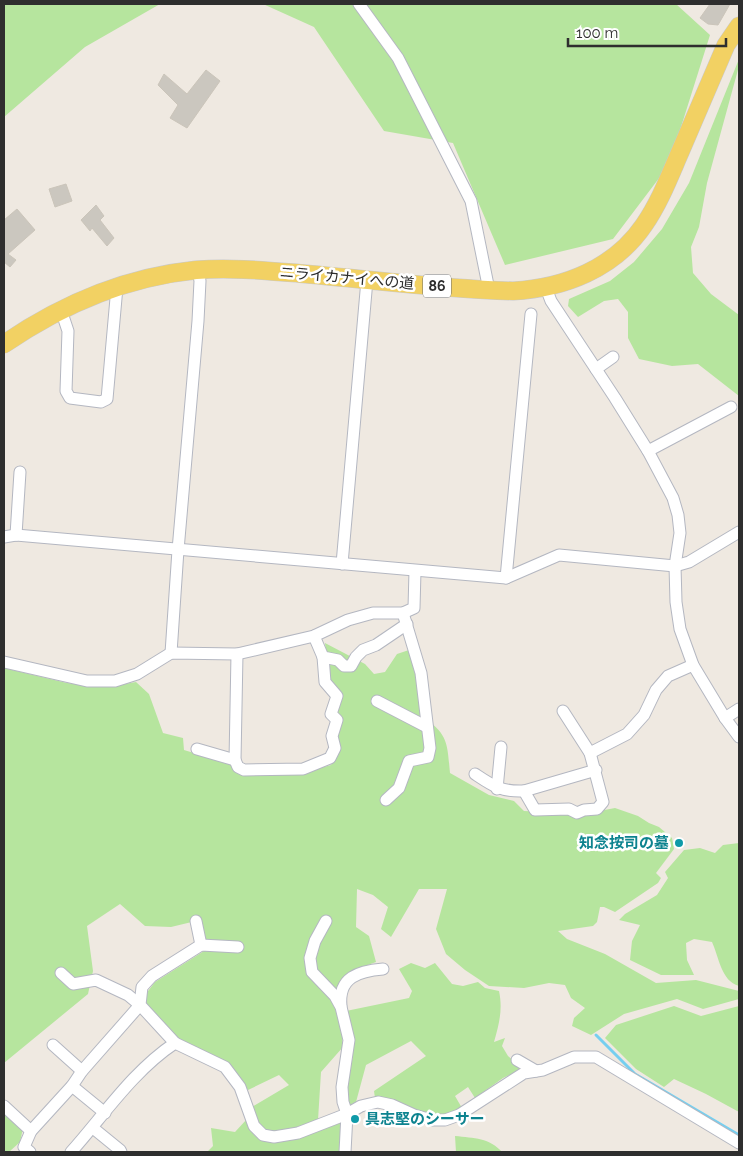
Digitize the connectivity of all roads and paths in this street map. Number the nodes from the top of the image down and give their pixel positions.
1 (359, 4) edge
2 (739, 26) edge
3 (198, 270) junction
4 (367, 280) junction
5 (118, 287) junction
6 (546, 288) junction
7 (490, 290) junction
8 (60, 310) junction
9 (531, 314) dead end
10 (4, 344) edge
11 (613, 358) dead end
12 (596, 369) junction
13 (731, 407) dead end
14 (648, 451) junction
15 (20, 472) dead end
16 (739, 532) edge
17 (16, 534) junction
18 (4, 538) edge
19 (178, 550) junction
20 (342, 564) junction
21 (675, 566) junction
22 (414, 571) junction
23 (506, 578) junction
24 (405, 618) junction
25 (314, 636) junction
26 (171, 653) junction
27 (237, 654) junction
28 (323, 657) junction
29 (4, 662) edge
30 (693, 665) junction
31 (377, 701) dead end
32 (739, 710) edge
33 (562, 711) dead end
34 (724, 718) junction
35 (426, 727) junction
36 (739, 737) edge
37 (501, 747) dead end
38 (198, 749) dead end
39 (590, 753) junction
40 (235, 760) junction
41 (596, 770) junction
42 (475, 774) dead end
43 (497, 789) junction
44 (524, 791) junction
45 (386, 800) dead end
46 (326, 920) dead end
47 (196, 921) dead end
48 (201, 945) junction
49 (238, 946) dead end
50 (383, 968) dead end
51 (61, 973) dead end
52 (140, 1005) junction
53 (341, 1007) junction
54 (175, 1043) junction
55 (53, 1045) dead end
56 (517, 1060) dead end
57 (82, 1071) junction
58 (536, 1071) junction
59 (72, 1086) junction
60 (4, 1106) edge
61 (105, 1113) junction
62 (347, 1114) junction
63 (93, 1128) junction
64 (31, 1131) junction
65 (739, 1143) edge
66 (30, 1152) edge
67 (72, 1152) edge
68 (121, 1152) edge
69 (345, 1152) edge

1 - 7 street
2 - 6 main road, ニライカナイへの道 / 86
3 - 4 main road, ニライカナイへの道 / 86
3 - 5 main road, ニライカナイへの道 / 86
3 - 19 street
4 - 7 main road, ニライカナイへの道 / 86
4 - 20 street
5 - 8 main road, ニライカナイへの道 / 86
5 - 8 street
6 - 7 main road, ニライカナイへの道 / 86
6 - 12 street
8 - 10 main road, ニライカナイへの道 / 86
9 - 23 street
11 - 12 street
12 - 14 street
13 - 14 street
14 - 21 street
15 - 17 street
16 - 21 street
17 - 18 street
17 - 19 street
19 - 20 street
19 - 26 street
20 - 22 street
21 - 23 street
21 - 30 street
22 - 23 street
22 - 24 street
24 - 25 street
24 - 28 street
24 - 35 street
25 - 27 street
25 - 28 street
26 - 27 street
26 - 29 street
27 - 40 street
28 - 40 street
30 - 34 street
30 - 39 street
31 - 35 street
32 - 34 street
33 - 39 street
34 - 36 street
35 - 45 street
37 - 43 street
38 - 40 street
39 - 41 street
41 - 44 street
41 - 44 street
42 - 43 street
43 - 44 street
46 - 53 street
47 - 48 street
48 - 49 street
48 - 52 street
50 - 53 street
51 - 52 street
52 - 54 street
52 - 57 street
53 - 62 street
54 - 61 street
54 - 62 street
55 - 57 street
56 - 58 street
57 - 59 street
58 - 62 street
58 - 65 street
59 - 61 street
59 - 64 street
60 - 64 street
61 - 63 street
62 - 69 street
63 - 67 street
63 - 68 street
64 - 66 street

